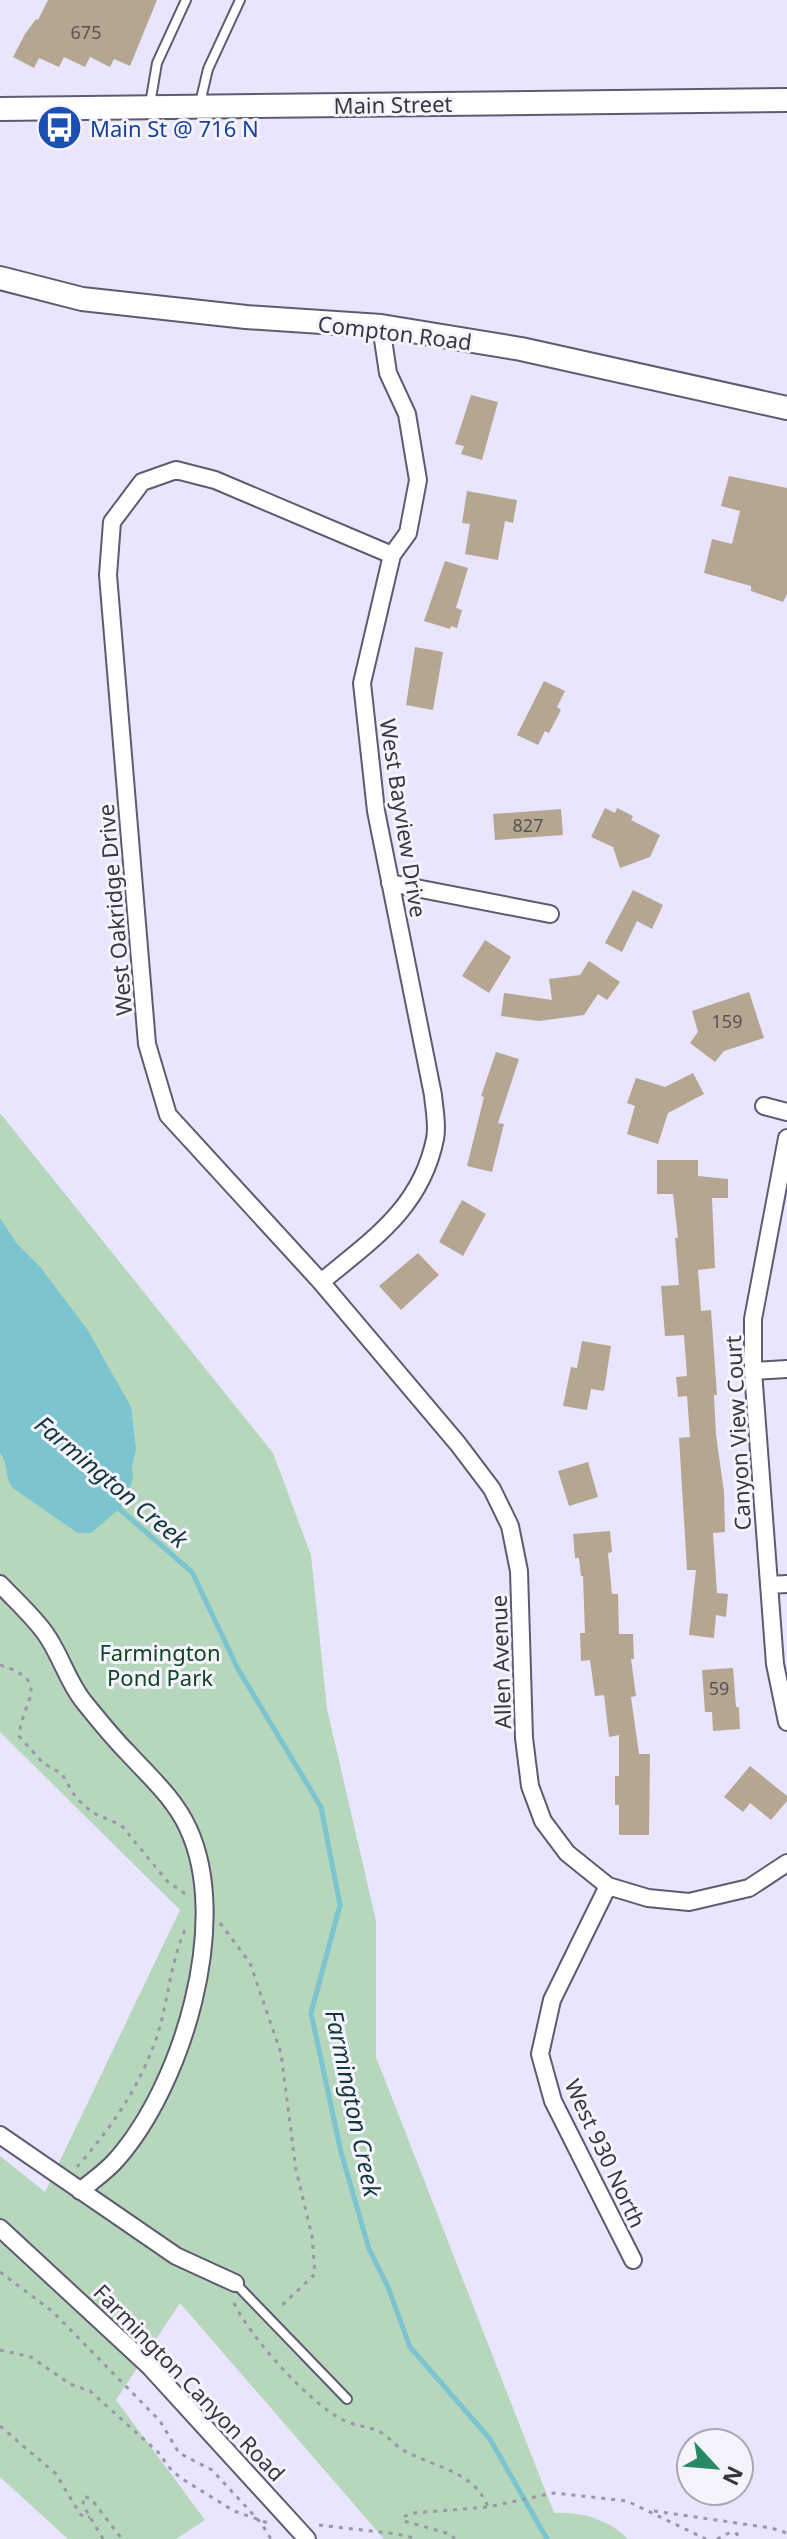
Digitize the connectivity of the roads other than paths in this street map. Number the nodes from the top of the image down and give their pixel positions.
1 (186, 0) edge
2 (240, 0) edge
3 (787, 100) edge
4 (150, 106) junction
5 (199, 107) junction
6 (0, 109) edge
7 (0, 278) edge
8 (381, 326) junction
9 (787, 408) edge
10 (392, 555) junction
11 (390, 883) junction
12 (550, 914) dead end
13 (764, 1106) dead end
14 (787, 1112) edge
15 (787, 1138) edge
16 (321, 1282) junction
17 (787, 1369) edge
18 (753, 1371) junction
19 (0, 1584) edge
20 (787, 1584) edge
21 (769, 1585) junction
22 (787, 1722) edge
23 (787, 1863) edge
24 (608, 1886) junction
25 (0, 2135) edge
26 (80, 2191) junction
27 (0, 2228) edge
28 (633, 2260) dead end
29 (235, 2283) joint
30 (347, 2399) dead end
31 (307, 2539) edge

1 - 4 lane
2 - 5 lane
3 - 5 street, Main Street
4 - 5 street, Main Street
4 - 6 street, Main Street
7 - 8 street, Compton Road
8 - 9 street, Compton Road
8 - 10 street, West Bayview Drive
10 - 11 street, West Bayview Drive
10 - 16 street, West Oakridge Drive
11 - 12 street
11 - 16 street, West Bayview Drive
13 - 14 street
15 - 18 street, Canyon View Court
16 - 24 street, Allen Avenue
17 - 18 street
18 - 21 street, Canyon View Court
19 - 26 street
20 - 21 street
21 - 22 street, Canyon View Court
23 - 24 street, Allen Avenue
24 - 28 street, West 930 North
25 - 26 street
26 - 29 street
27 - 31 street, Farmington Canyon Road
29 - 30 lane

